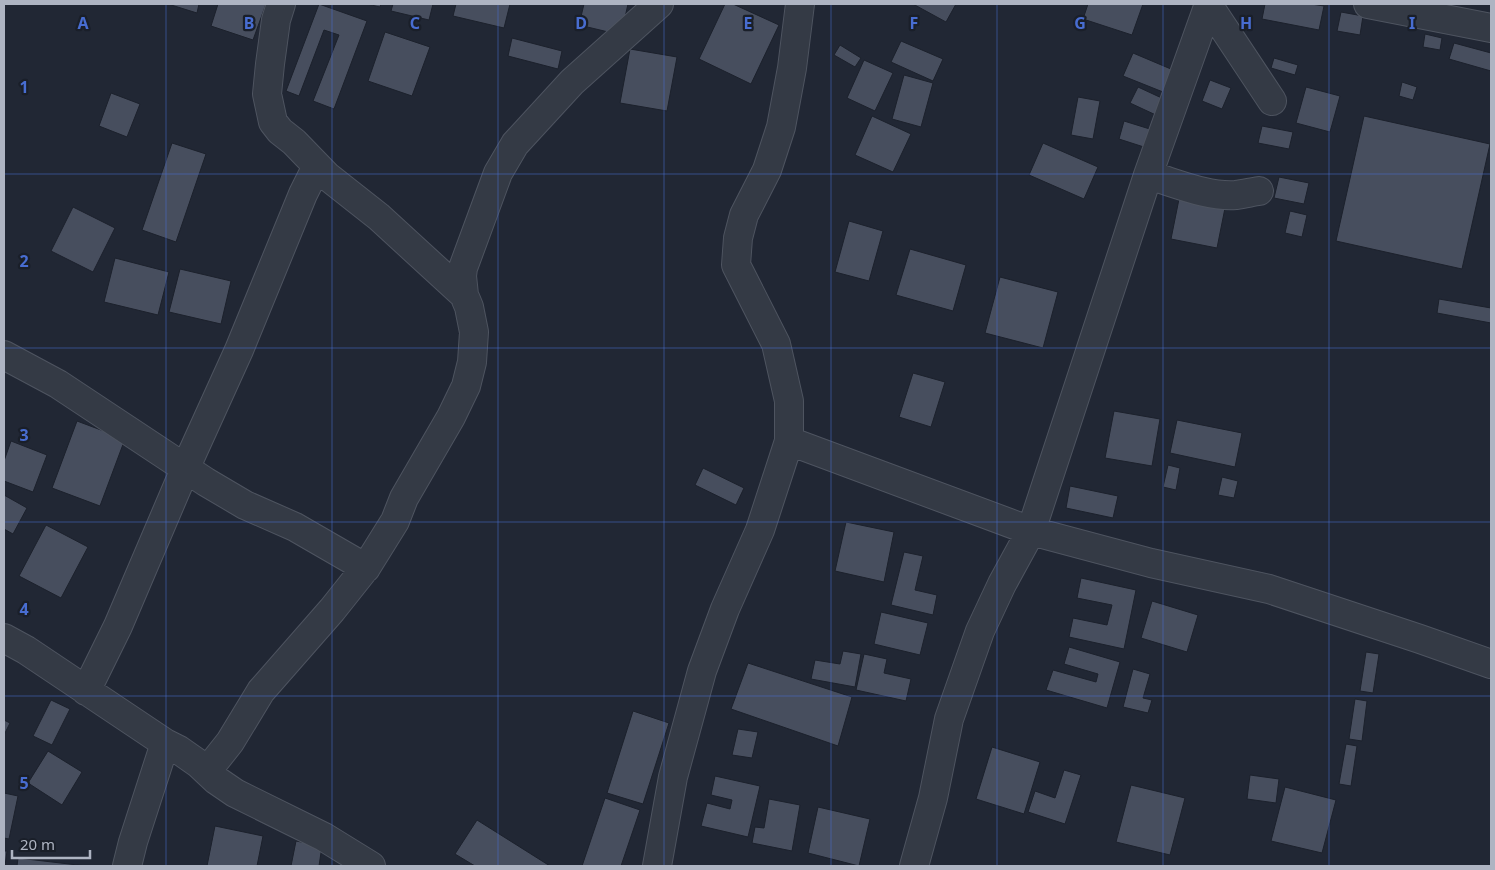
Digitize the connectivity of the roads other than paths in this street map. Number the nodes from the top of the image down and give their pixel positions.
1 (281, 4) edge
2 (659, 4) edge
3 (800, 4) edge
4 (1368, 4) edge
5 (1209, 5) edge
6 (1417, 8) edge
7 (1491, 28) edge
8 (1272, 102) dead end
9 (317, 166) junction
10 (1148, 174) junction
11 (1260, 191) dead end
12 (464, 296) junction
13 (4, 355) edge
14 (789, 441) junction
15 (185, 469) junction
16 (1031, 531) junction
17 (366, 568) junction
18 (4, 638) edge
19 (1491, 664) edge
20 (86, 691) junction
21 (165, 742) junction
22 (207, 771) junction
23 (127, 866) edge
24 (370, 866) edge
25 (657, 866) edge
26 (914, 866) edge

1 - 9 street
2 - 12 street
3 - 14 street
4 - 6 street
5 - 8 street
5 - 10 street
6 - 7 street
9 - 12 street
9 - 15 street
10 - 11 street
10 - 16 street
12 - 17 street
13 - 15 street
14 - 16 street
14 - 25 street
15 - 17 street
15 - 20 street
16 - 19 street
16 - 26 street
17 - 22 street
18 - 20 street
20 - 21 street
21 - 22 street
21 - 23 street
22 - 24 street

